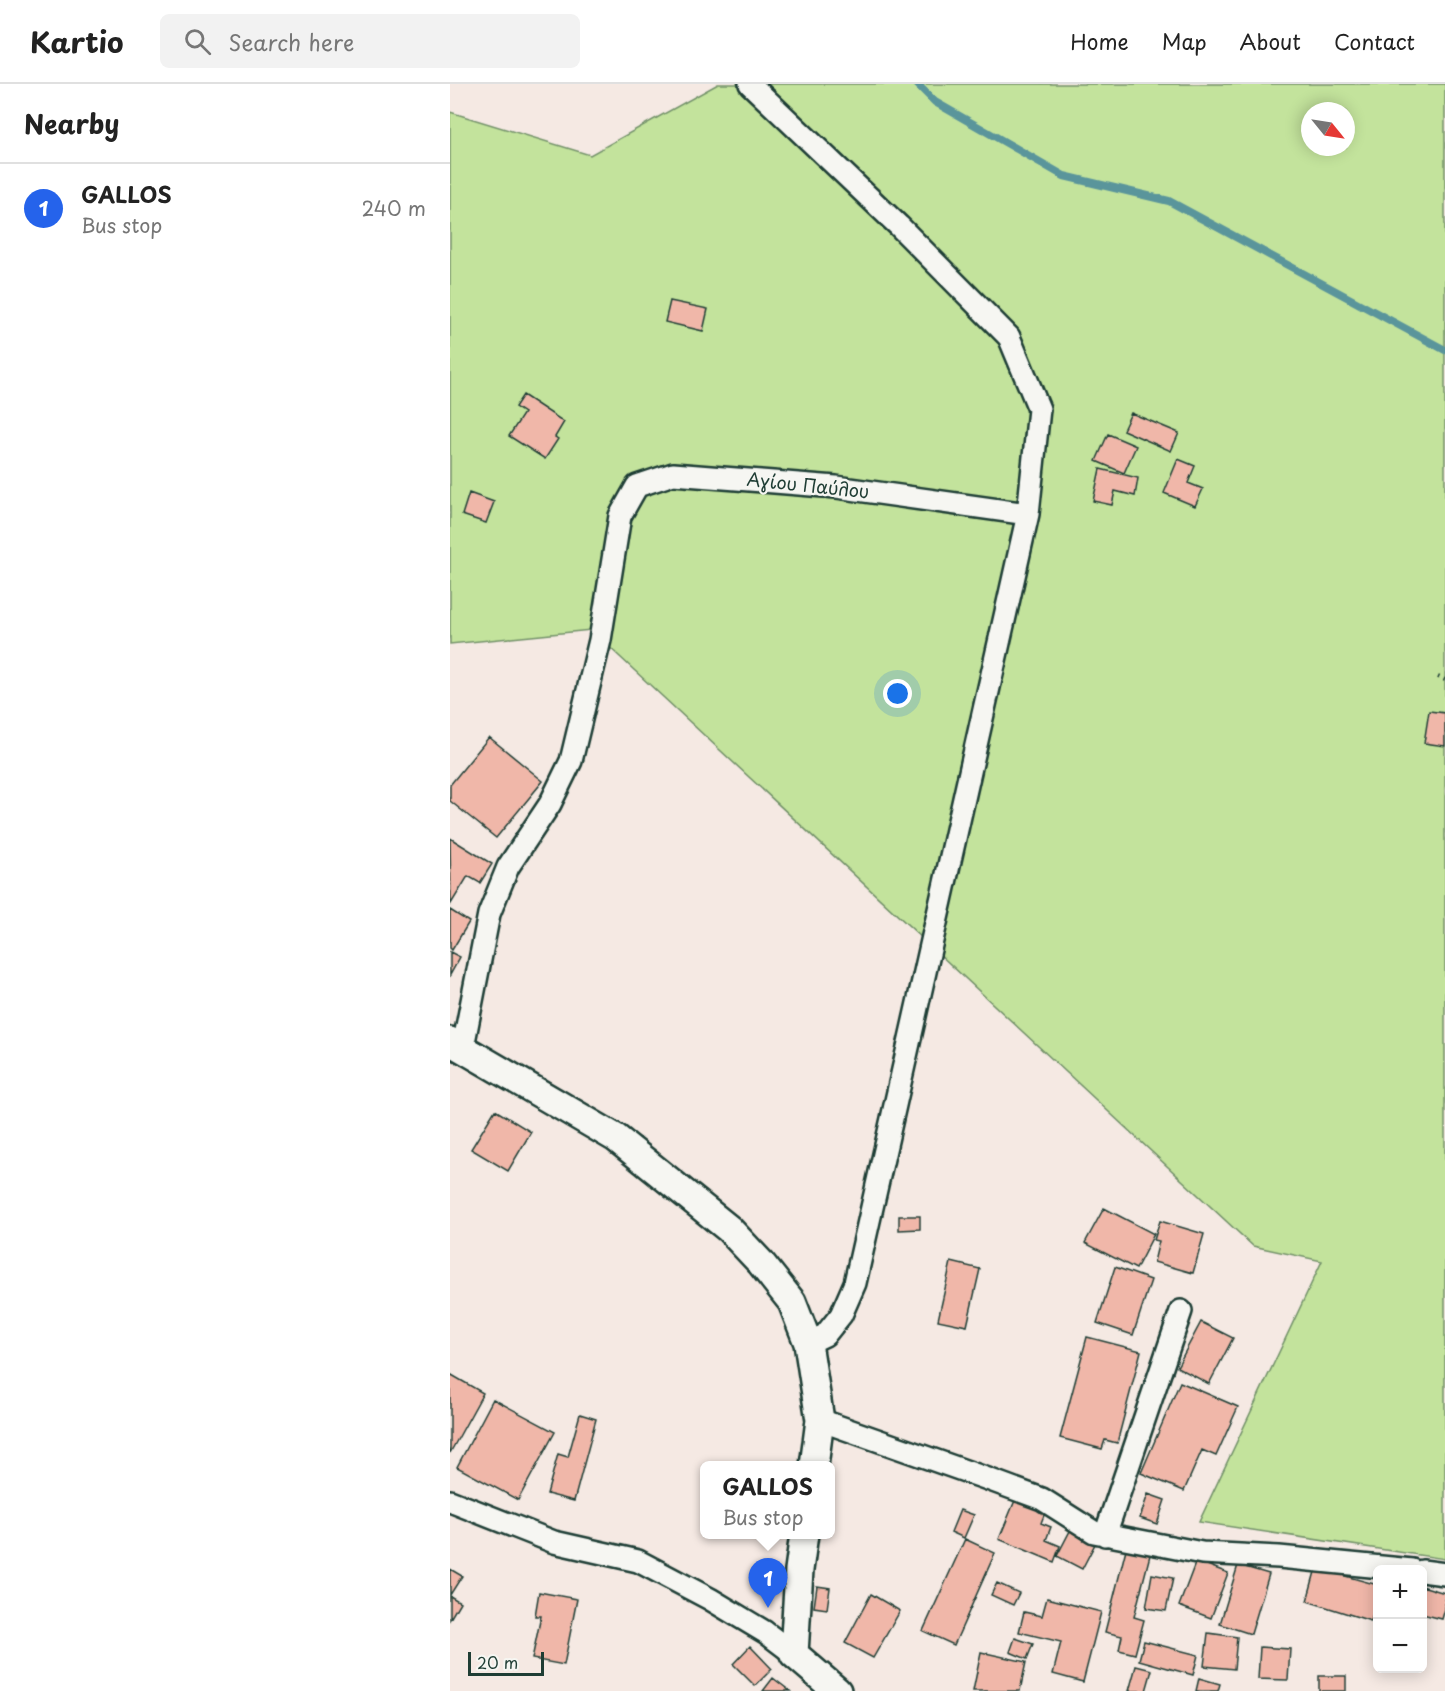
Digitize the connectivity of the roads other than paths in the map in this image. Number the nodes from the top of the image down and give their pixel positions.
1 (750, 84) edge
2 (1028, 514) junction
3 (457, 1044) edge
4 (1181, 1311) dead end
5 (808, 1343) junction
6 (820, 1420) junction
7 (815, 1461) edge
8 (450, 1501) edge
9 (1105, 1534) junction
10 (803, 1539) edge
11 (1373, 1565) edge
12 (1427, 1571) edge
13 (1445, 1574) edge
14 (794, 1654) junction
15 (834, 1690) edge

1 - 2 street
2 - 3 street, Αγίου Παύλου
2 - 5 street
3 - 5 street
4 - 9 street
5 - 6 street
6 - 7 street
6 - 9 street
8 - 14 street
9 - 11 street
10 - 14 street
12 - 13 street
14 - 15 street

